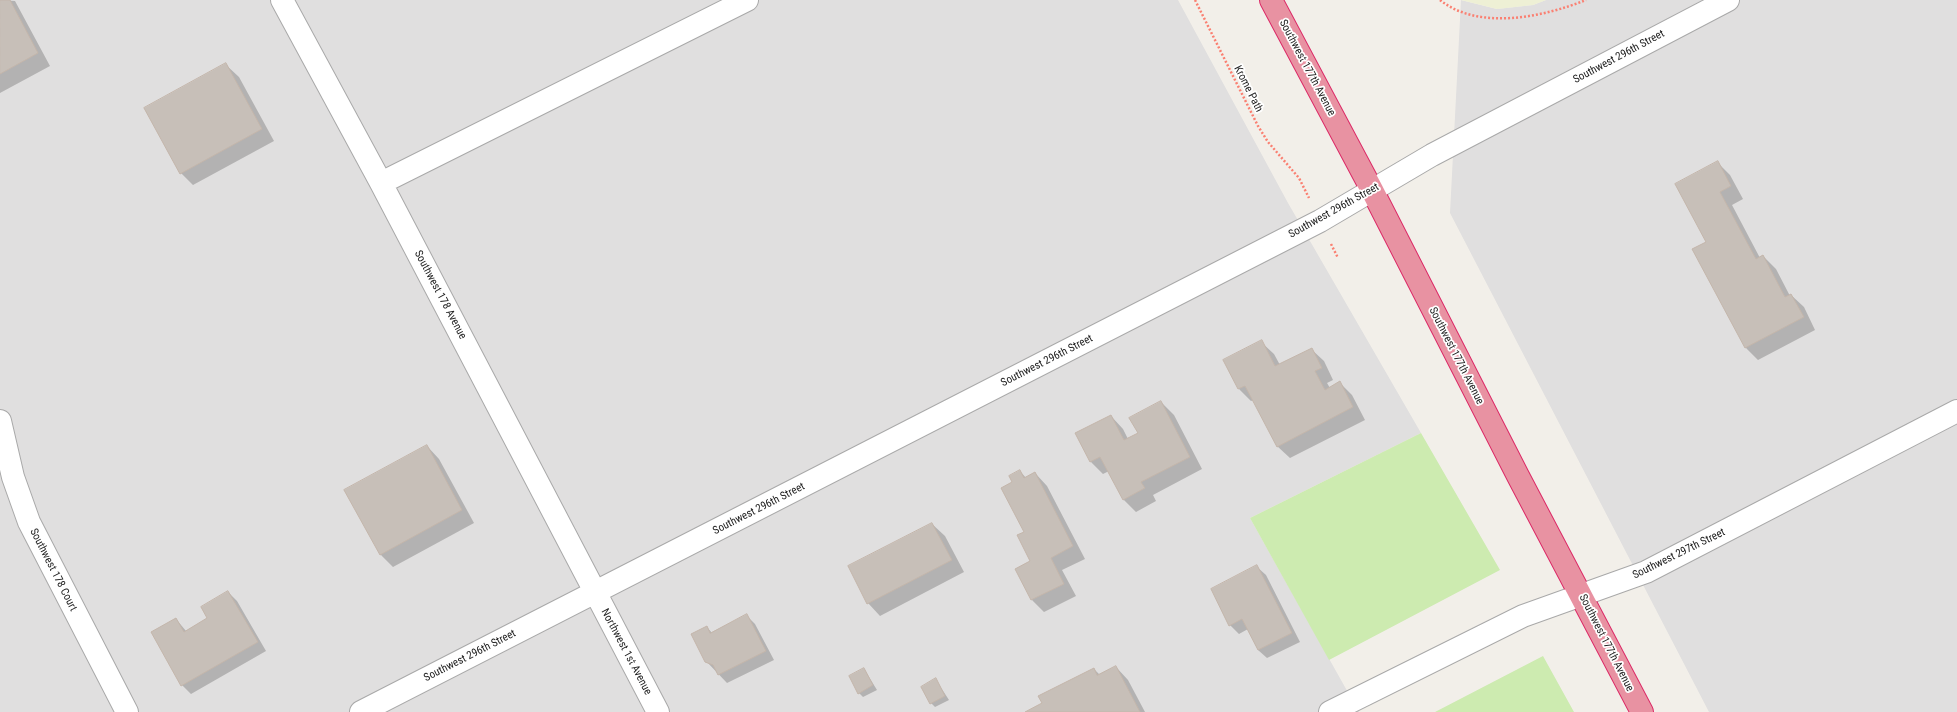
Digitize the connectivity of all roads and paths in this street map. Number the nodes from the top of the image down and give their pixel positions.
1 (282, 0) edge
2 (747, 0) edge
3 (1196, 0) edge
4 (1271, 0) edge
5 (1440, 0) edge
6 (1586, 0) edge
7 (1728, 0) edge
8 (1299, 178) dead end
9 (381, 183) junction
10 (1372, 190) junction
11 (1957, 412) edge
12 (0, 421) edge
13 (595, 592) junction
14 (1581, 595) junction
15 (127, 712) edge
16 (361, 712) edge
17 (658, 712) edge
18 (1330, 712) edge
19 (1642, 712) edge

1 - 9 street, Southwest 178 Avenue
2 - 9 street
3 - 8 path, Krome Path
4 - 10 highway, Southwest 177th Avenue
5 - 6 path
7 - 10 street, Southwest 296th Street
9 - 13 street, Southwest 178 Avenue
10 - 13 street, Southwest 296th Street
10 - 14 highway, Southwest 177th Avenue
11 - 14 street, Southwest 297th Street
12 - 15 street, Southwest 178 Court
13 - 16 street, Southwest 296th Street
13 - 17 street, Northwest 1st Avenue
14 - 18 street, Southwest 297th Street
14 - 19 highway, Southwest 177th Avenue

